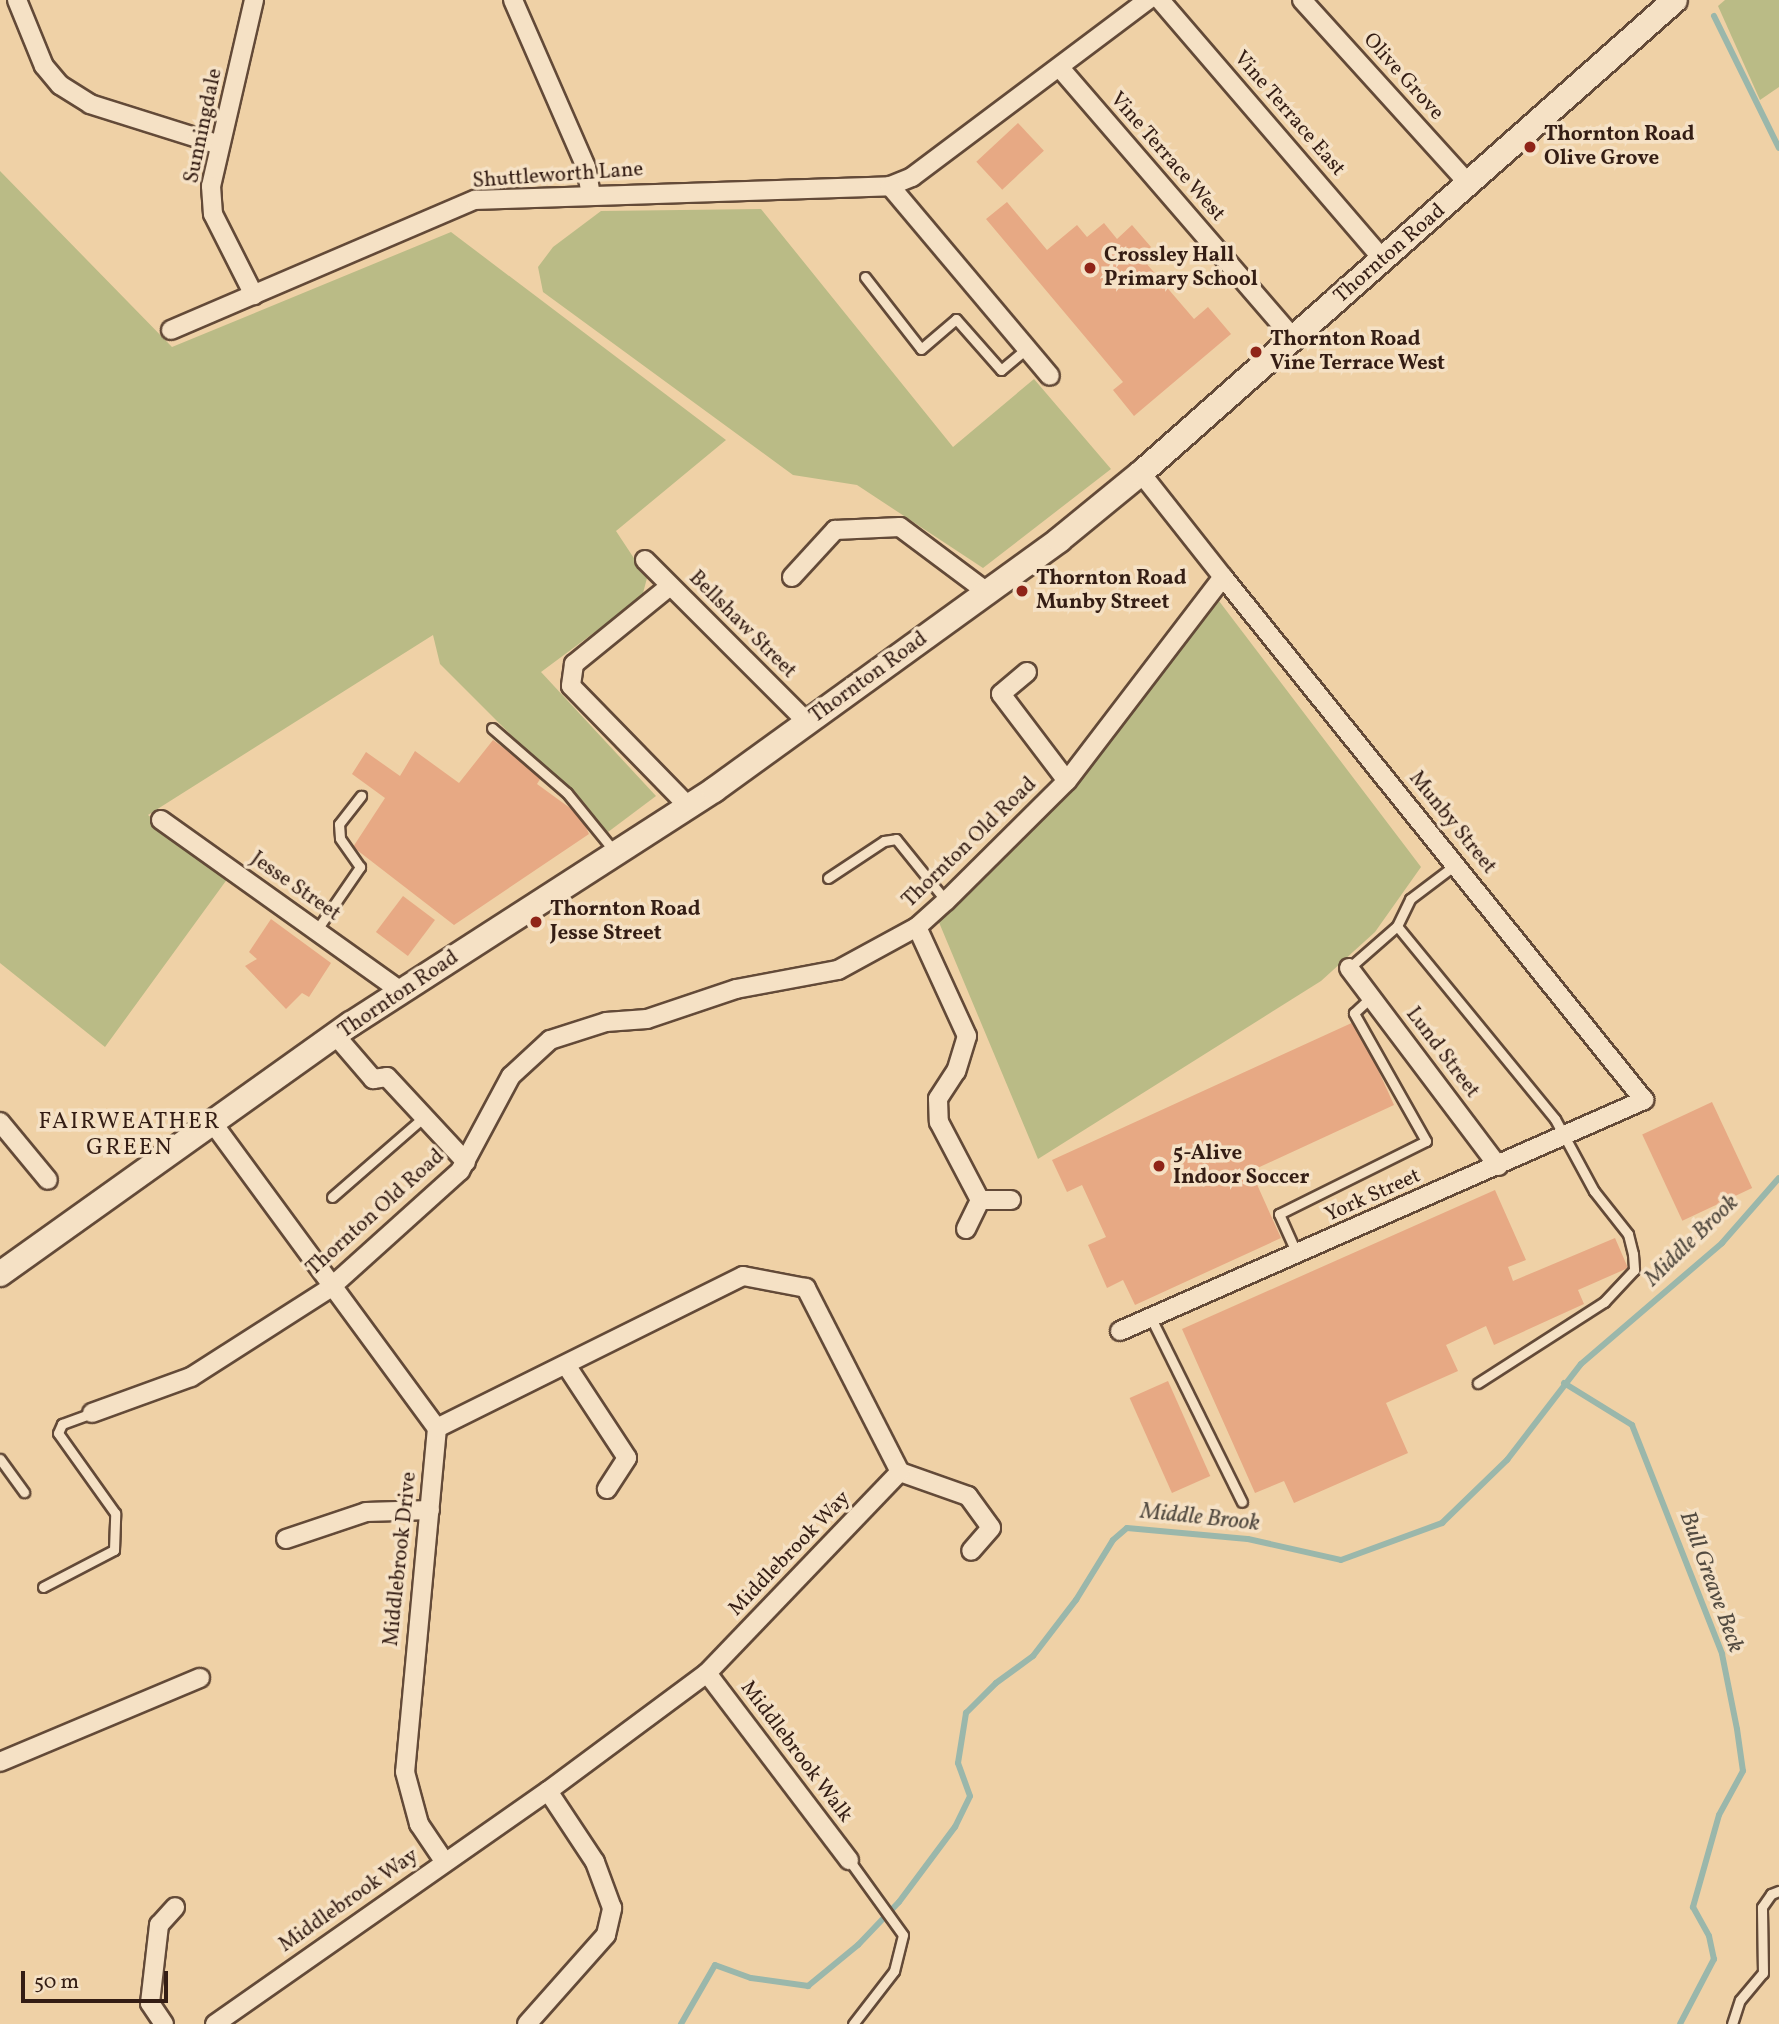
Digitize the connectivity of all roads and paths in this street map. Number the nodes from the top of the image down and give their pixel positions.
1 (17, 0) edge
2 (254, 0) edge
3 (513, 0) edge
4 (1149, 0) edge
5 (1160, 0) edge
6 (1303, 0) edge
7 (1675, 0) edge
8 (1060, 68) junction
9 (220, 145) junction
10 (1470, 185) junction
11 (890, 186) junction
12 (591, 194) junction
13 (1382, 258) junction
14 (865, 277) dead end
15 (254, 295) junction
16 (171, 330) dead end
17 (1294, 339) junction
18 (1026, 349) junction
19 (1050, 376) dead end
20 (1141, 473) junction
21 (645, 560) dead end
22 (792, 577) dead end
23 (1223, 577) junction
24 (670, 586) junction
25 (987, 592) junction
26 (1027, 673) dead end
27 (807, 722) junction
28 (492, 728) dead end
29 (1067, 781) junction
30 (361, 796) dead end
31 (689, 807) junction
32 (162, 821) dead end
33 (616, 853) junction
34 (1457, 864) junction
35 (828, 878) dead end
36 (946, 901) junction
37 (1397, 926) junction
38 (916, 927) junction
39 (316, 930) junction
40 (1349, 968) joint
41 (401, 992) junction
42 (1371, 997) junction
43 (336, 1036) junction
44 (1644, 1100) joint
45 (424, 1117) junction
46 (0, 1122) edge
47 (212, 1122) junction
48 (1565, 1136) junction
49 (466, 1162) junction
50 (1498, 1166) junction
51 (48, 1180) dead end
52 (332, 1197) dead end
53 (980, 1200) junction
54 (1011, 1200) dead end
55 (966, 1229) dead end
56 (1297, 1254) junction
57 (0, 1274) edge
58 (330, 1288) junction
59 (1151, 1318) junction
60 (1119, 1331) dead end
61 (566, 1365) junction
62 (1478, 1383) dead end
63 (92, 1413) joint
64 (436, 1427) junction
65 (0, 1459) edge
66 (900, 1472) junction
67 (607, 1489) dead end
68 (23, 1492) dead end
69 (1242, 1502) dead end
70 (430, 1510) junction
71 (286, 1539) dead end
72 (971, 1551) dead end
73 (43, 1587) dead end
74 (707, 1672) junction
75 (200, 1678) dead end
76 (0, 1762) edge
77 (548, 1791) junction
78 (849, 1860) joint
79 (444, 1861) junction
80 (1779, 1891) edge
81 (175, 1907) dead end
82 (164, 2024) edge
83 (215, 2024) edge
84 (527, 2024) edge
85 (853, 2024) edge
86 (1732, 2024) edge

1 - 9 street
2 - 9 street, Sunningdale
3 - 12 street
4 - 8 street, Shuttleworth Lane
5 - 13 street, Vine Terrace East
6 - 10 street, Olive Grove
7 - 10 main road, Thornton Road
8 - 11 street, Shuttleworth Lane
8 - 17 street, Vine Terrace West
9 - 15 street, Sunningdale
10 - 13 main road, Thornton Road
11 - 12 street, Shuttleworth Lane
11 - 18 street
12 - 15 street, Shuttleworth Lane
13 - 17 main road, Thornton Road
14 - 18 lane
15 - 16 street, Shuttleworth Lane
17 - 20 main road, Thornton Road
18 - 19 street
20 - 23 street
20 - 25 main road, Thornton Road
21 - 24 street, Bellshaw Street
22 - 25 street
23 - 29 street, Thornton Old Road
23 - 34 street, Munby Street
24 - 27 street, Bellshaw Street
24 - 31 street
25 - 27 main road, Thornton Road
26 - 29 street
27 - 31 main road, Thornton Road
28 - 33 lane
29 - 36 street, Thornton Old Road
30 - 39 lane
31 - 33 main road, Thornton Road
32 - 39 street, Jesse Street
33 - 41 main road, Thornton Road
34 - 37 lane
34 - 44 street, Munby Street
35 - 36 lane
36 - 38 street, Thornton Old Road
37 - 40 lane
37 - 48 lane
38 - 49 street, Thornton Old Road
38 - 53 street
39 - 41 street, Jesse Street
40 - 42 street, Lund Street
41 - 43 main road, Thornton Road
42 - 50 street, Lund Street
42 - 56 lane
43 - 45 street
43 - 47 main road, Thornton Road
44 - 48 street, York Street
45 - 49 street
45 - 52 lane
46 - 51 street
47 - 57 main road, Thornton Road
47 - 58 street
48 - 50 street, York Street
48 - 62 lane
49 - 58 street, Thornton Old Road
50 - 56 street, York Street
53 - 54 street
53 - 55 street
56 - 59 street, York Street
58 - 63 street, Thornton Old Road
58 - 64 street
59 - 60 street, York Street
59 - 69 lane
61 - 64 street
61 - 66 street
61 - 67 street
63 - 73 lane
64 - 70 street, Middlebrook Drive
65 - 68 lane
66 - 72 street
66 - 74 street, Middlebrook Way
70 - 71 street
70 - 79 street, Middlebrook Drive
74 - 77 street, Middlebrook Way
74 - 78 street, Middlebrook Walk
75 - 76 street
77 - 79 street, Middlebrook Way
77 - 84 street
78 - 85 lane
79 - 83 street, Middlebrook Way
80 - 86 lane
81 - 82 street

